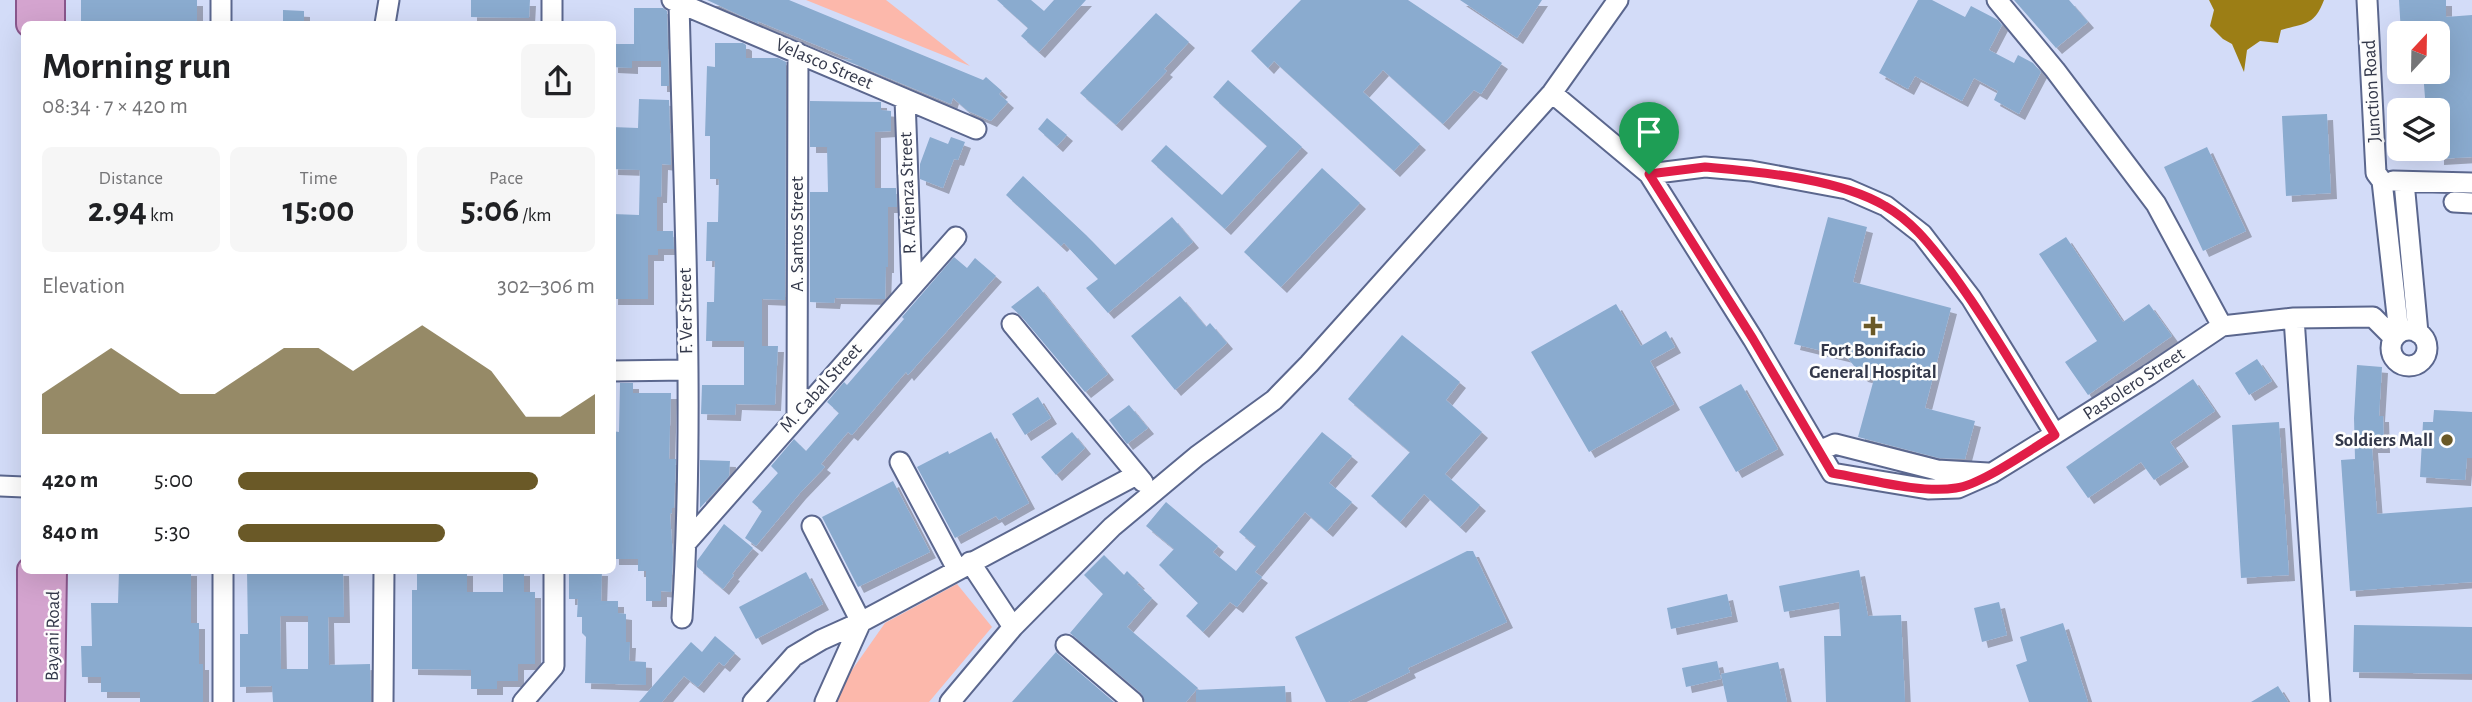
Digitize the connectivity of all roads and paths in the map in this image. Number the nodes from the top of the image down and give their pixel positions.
1 (29, 0) edge
2 (52, 0) edge
3 (220, 0) edge
4 (389, 0) edge
5 (552, 0) edge
6 (1618, 0) edge
7 (1997, 0) edge
8 (2367, 0) edge
9 (676, 2) edge
10 (29, 21) edge
11 (52, 21) edge
12 (221, 21) edge
13 (386, 21) edge
14 (552, 21) edge
15 (798, 53) junction
16 (1552, 93) junction
17 (905, 99) junction
18 (976, 129) dead end
19 (1649, 174) junction
20 (2382, 181) junction
21 (2404, 182) junction
22 (2472, 183) edge
23 (956, 237) dead end
24 (912, 287) junction
25 (2294, 318) junction
26 (1012, 324) dead end
27 (2222, 326) junction
28 (2404, 334) junction
29 (687, 370) junction
30 (616, 371) edge
31 (797, 415) junction
32 (2055, 435) junction
33 (1819, 451) junction
34 (900, 462) dead end
35 (1992, 473) junction
36 (1136, 475) junction
37 (0, 486) edge
38 (21, 487) edge
39 (1153, 492) junction
40 (812, 526) dead end
41 (687, 542) junction
42 (963, 566) junction
43 (30, 574) edge
44 (54, 574) edge
45 (223, 574) edge
46 (384, 574) edge
47 (554, 574) edge
48 (682, 618) dead end
49 (861, 622) junction
50 (1013, 627) junction
51 (1066, 645) dead end
52 (30, 702) edge
53 (52, 702) edge
54 (223, 702) edge
55 (383, 702) edge
56 (523, 702) edge
57 (752, 702) edge
58 (825, 702) edge
59 (950, 702) edge
60 (1133, 702) edge
61 (2320, 702) edge

1 - 10 main road
2 - 11 main road
3 - 12 street
4 - 13 street
5 - 14 street
6 - 16 street
7 - 27 street
8 - 20 street, Junction Road
9 - 15 street, Velasco Street
9 - 29 street, F. Ver Street
15 - 17 street, Velasco Street
15 - 31 street, A. Santos Street
16 - 19 street
16 - 39 street
17 - 18 street, Velasco Street
17 - 24 street, R. Atienza Street
19 - 32 street
19 - 33 street, Pastolero Street
20 - 21 street
20 - 28 street, Junction Road
21 - 22 street
21 - 28 street
23 - 24 street, M. Cabal Street
24 - 31 street, M. Cabal Street
25 - 27 street, Pastolero Street
25 - 28 street, Pastolero Street
25 - 61 street
26 - 36 street
27 - 32 street, Pastolero Street
29 - 30 street
29 - 41 street, F. Ver Street
31 - 41 street, M. Cabal Street
32 - 35 street, Pastolero Street
33 - 35 street
33 - 35 street, Pastolero Street
34 - 42 street
36 - 39 street
36 - 42 street
37 - 38 street
39 - 50 street
40 - 49 street
41 - 48 street, F. Ver Street
42 - 49 street
42 - 50 street
43 - 52 main road, Bayani Road
44 - 53 main road, Bayani Road
45 - 54 street
46 - 55 street
47 - 56 street
49 - 57 street
49 - 58 street
50 - 59 street
51 - 60 street

